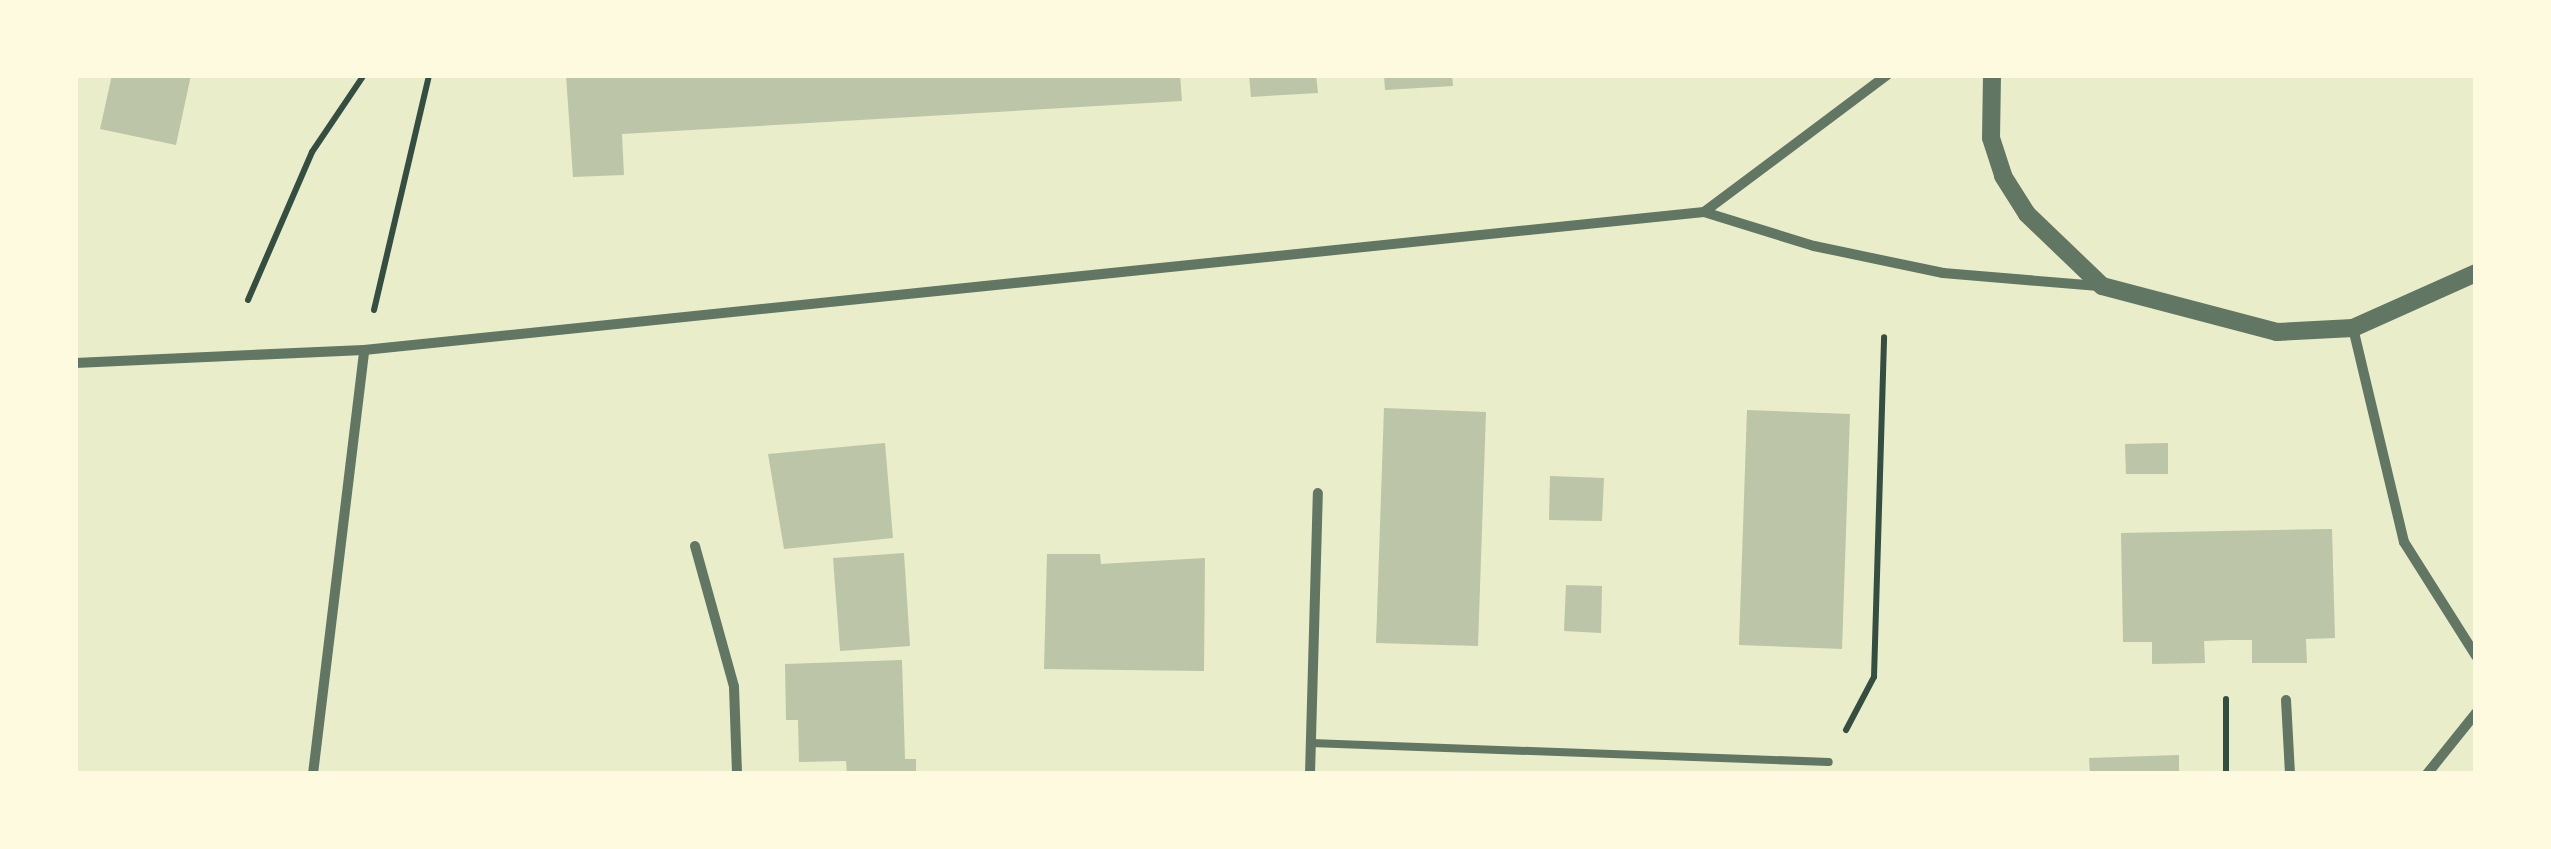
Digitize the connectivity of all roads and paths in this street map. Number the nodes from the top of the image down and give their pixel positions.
1 (364, 75) edge
2 (429, 75) edge
3 (1887, 75) edge
4 (1992, 75) edge
5 (1704, 212) junction
6 (2476, 273) edge
7 (2102, 286) junction
8 (248, 300) dead end
9 (2353, 328) junction
10 (1884, 337) dead end
11 (364, 350) junction
12 (75, 363) edge
13 (1318, 493) dead end
14 (695, 546) dead end
15 (2476, 656) edge
16 (2226, 699) dead end
17 (2286, 700) dead end
18 (2476, 712) edge
19 (1311, 743) junction
20 (1829, 762) joint
21 (313, 774) edge
22 (737, 774) edge
23 (1310, 774) edge
24 (2226, 774) edge
25 (2290, 774) edge
26 (2427, 774) edge

1 - 8 path
2 - 11 path
3 - 5 street
4 - 7 street
5 - 7 street
5 - 11 street
6 - 9 street
7 - 9 street
9 - 15 street
10 - 20 path
11 - 12 street
11 - 21 street
13 - 19 street
14 - 22 street
16 - 24 path
17 - 25 street
18 - 26 street
19 - 20 lane
19 - 23 street

